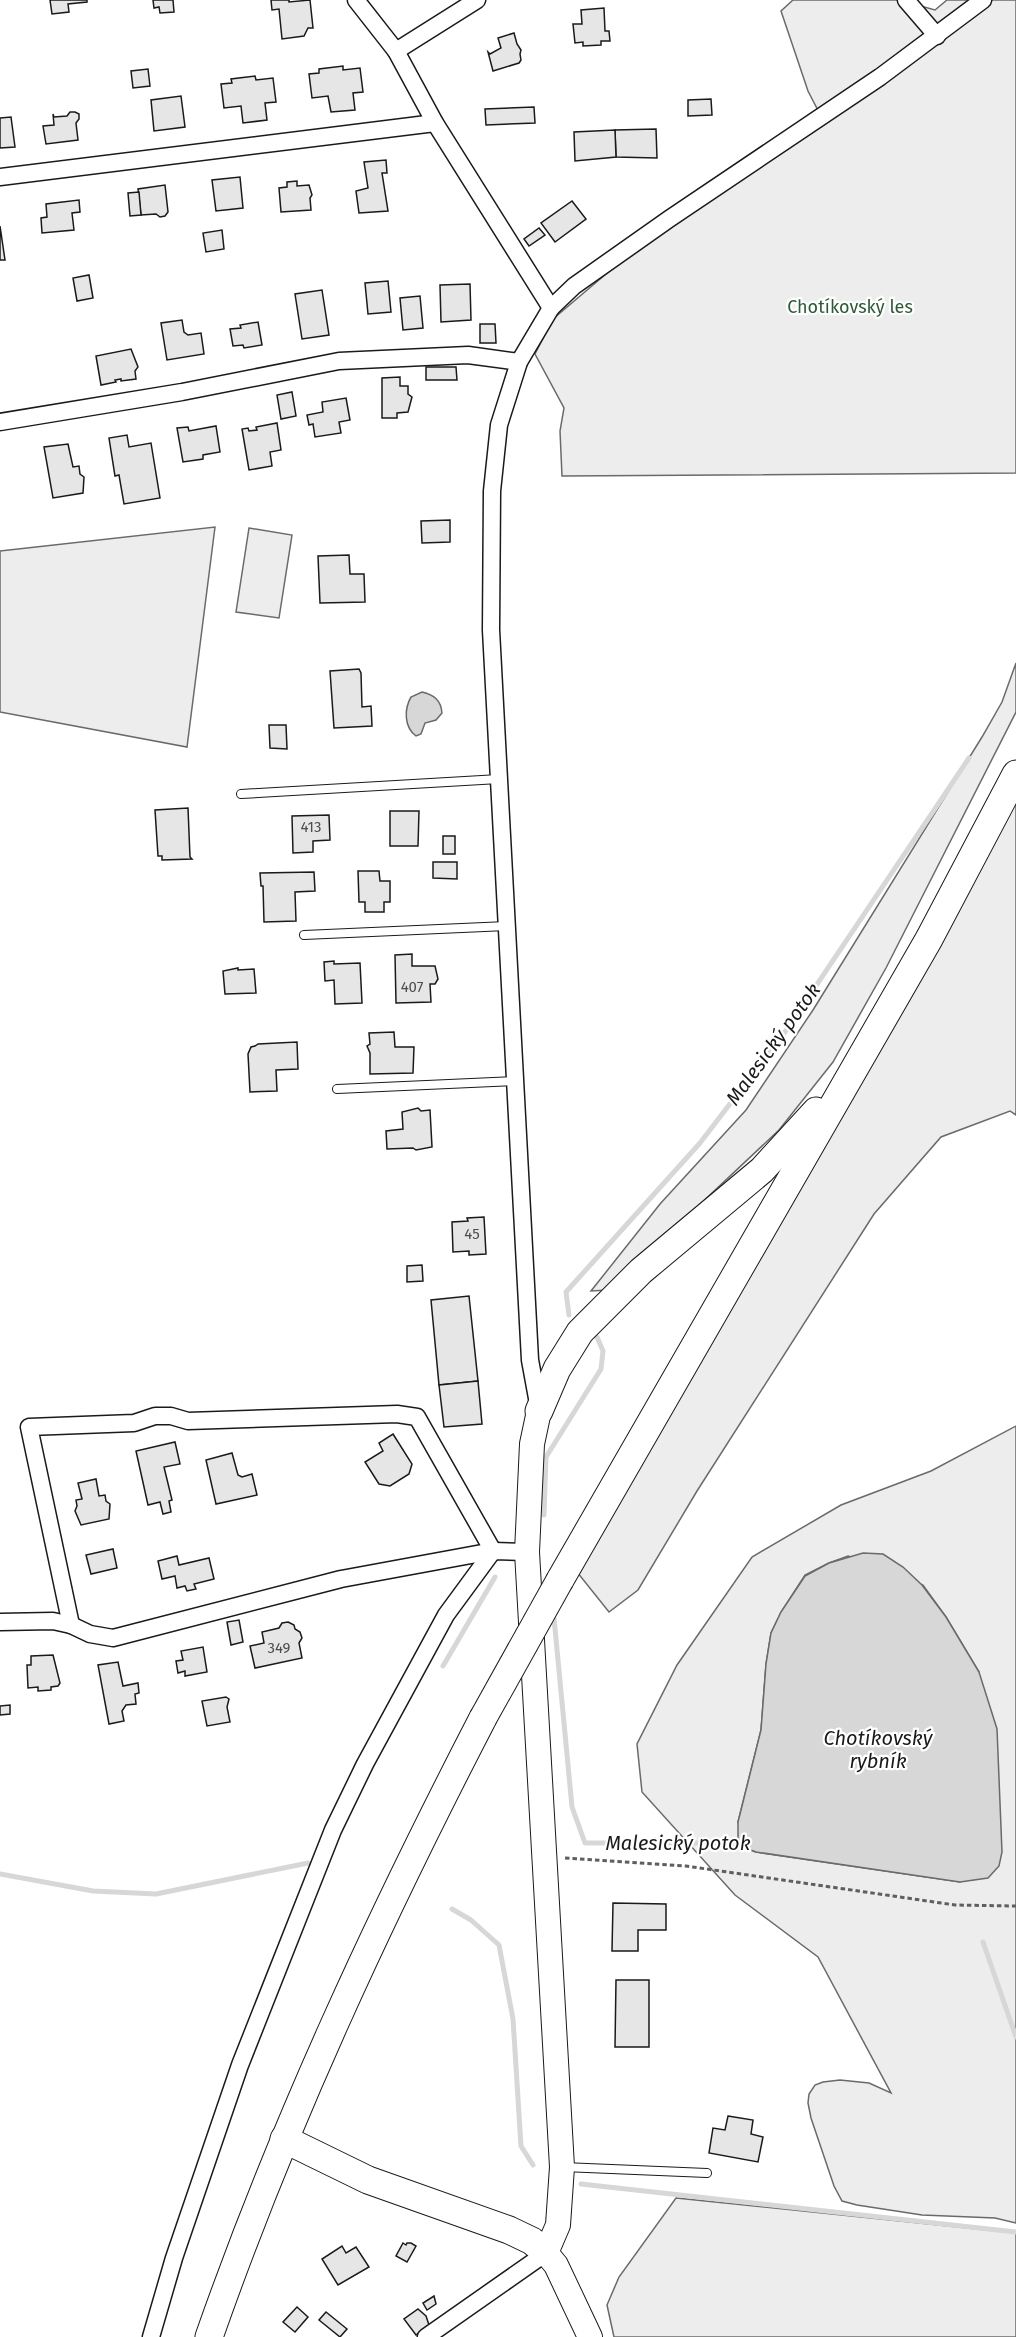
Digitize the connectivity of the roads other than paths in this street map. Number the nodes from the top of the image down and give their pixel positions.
1 (356, 0) edge
2 (477, 0) edge
3 (906, 0) edge
4 (982, 0) edge
5 (937, 36) junction
6 (396, 51) junction
7 (435, 123) junction
8 (0, 177) edge
9 (551, 308) junction
10 (519, 362) junction
11 (0, 422) edge
12 (1016, 774) edge
13 (499, 779) junction
14 (241, 794) dead end
15 (507, 926) junction
16 (304, 935) dead end
17 (865, 1052) junction
18 (515, 1081) junction
19 (337, 1089) dead end
20 (539, 1411) junction
21 (493, 1551) junction
22 (527, 1552) junction
23 (0, 1622) edge
24 (71, 1625) junction
25 (284, 2139) junction
26 (562, 2167) junction
27 (707, 2173) dead end
28 (546, 2253) junction
29 (151, 2337) edge
30 (209, 2337) edge
31 (426, 2337) edge
32 (590, 2337) edge

1 - 6 street
2 - 6 street
3 - 5 street
4 - 5 street
5 - 9 street
6 - 7 street
7 - 8 street
7 - 9 street
9 - 10 street
10 - 11 street
10 - 13 street
12 - 17 main road
13 - 14 lane
13 - 15 street
15 - 16 lane
15 - 18 street
17 - 20 main road
17 - 25 main road, bridge
18 - 19 lane
18 - 20 street
20 - 22 street
21 - 22 street
21 - 24 street
21 - 24 street
21 - 29 street
22 - 26 street
23 - 24 street
25 - 28 main road
25 - 30 main road
26 - 27 lane
26 - 28 street
28 - 31 street
28 - 32 street

